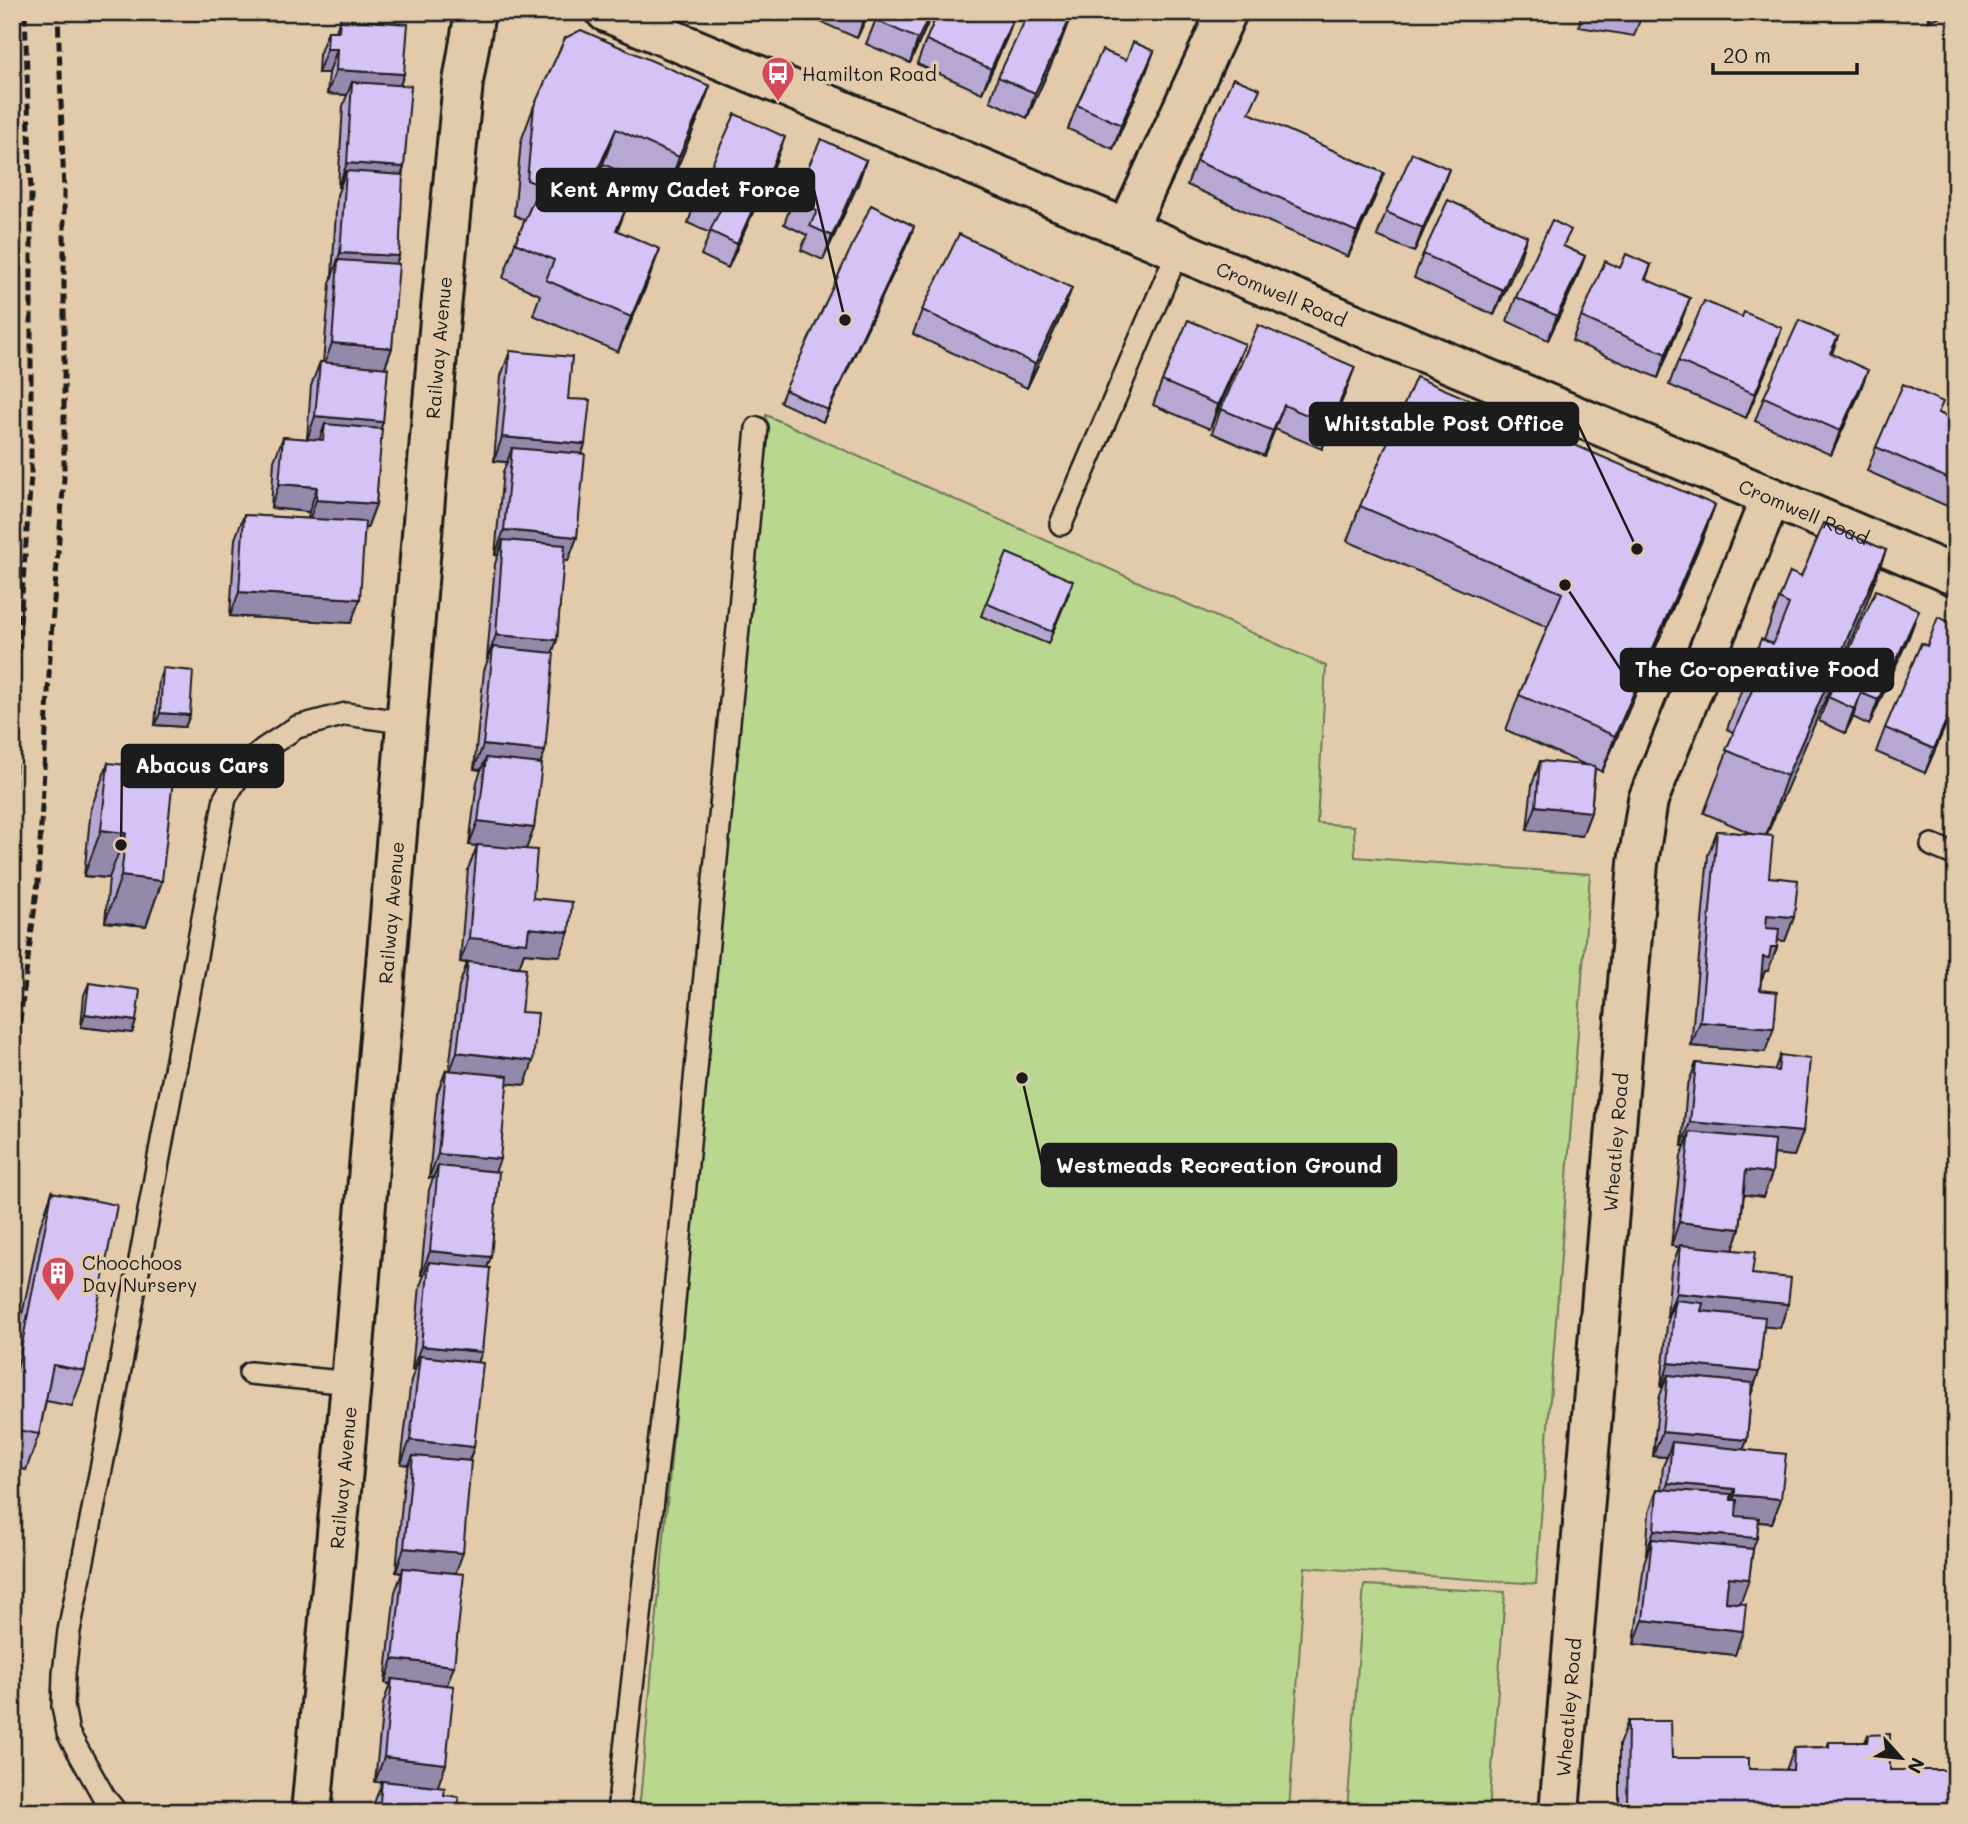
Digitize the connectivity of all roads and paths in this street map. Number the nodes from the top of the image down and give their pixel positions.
1 (475, 12) edge
2 (606, 12) edge
3 (1227, 12) edge
4 (1127, 229) junction
5 (1178, 251) junction
6 (757, 428) dead end
7 (1771, 497) junction
8 (1061, 524) dead end
9 (1956, 576) edge
10 (408, 723) junction
11 (1932, 845) dead end
12 (1956, 855) edge
13 (250, 1373) dead end
14 (351, 1383) junction
15 (116, 1812) edge
16 (311, 1812) edge
17 (618, 1812) edge
18 (1559, 1812) edge

1 - 10 street, Railway Avenue
2 - 4 street, Cromwell Road
3 - 4 street
4 - 5 street, Cromwell Road
5 - 7 street, Cromwell Road
5 - 8 lane
6 - 17 lane
7 - 9 street, Cromwell Road
7 - 18 street, Wheatley Road
10 - 14 street, Railway Avenue
10 - 15 lane
11 - 12 lane
13 - 14 lane
14 - 16 street, Railway Avenue

